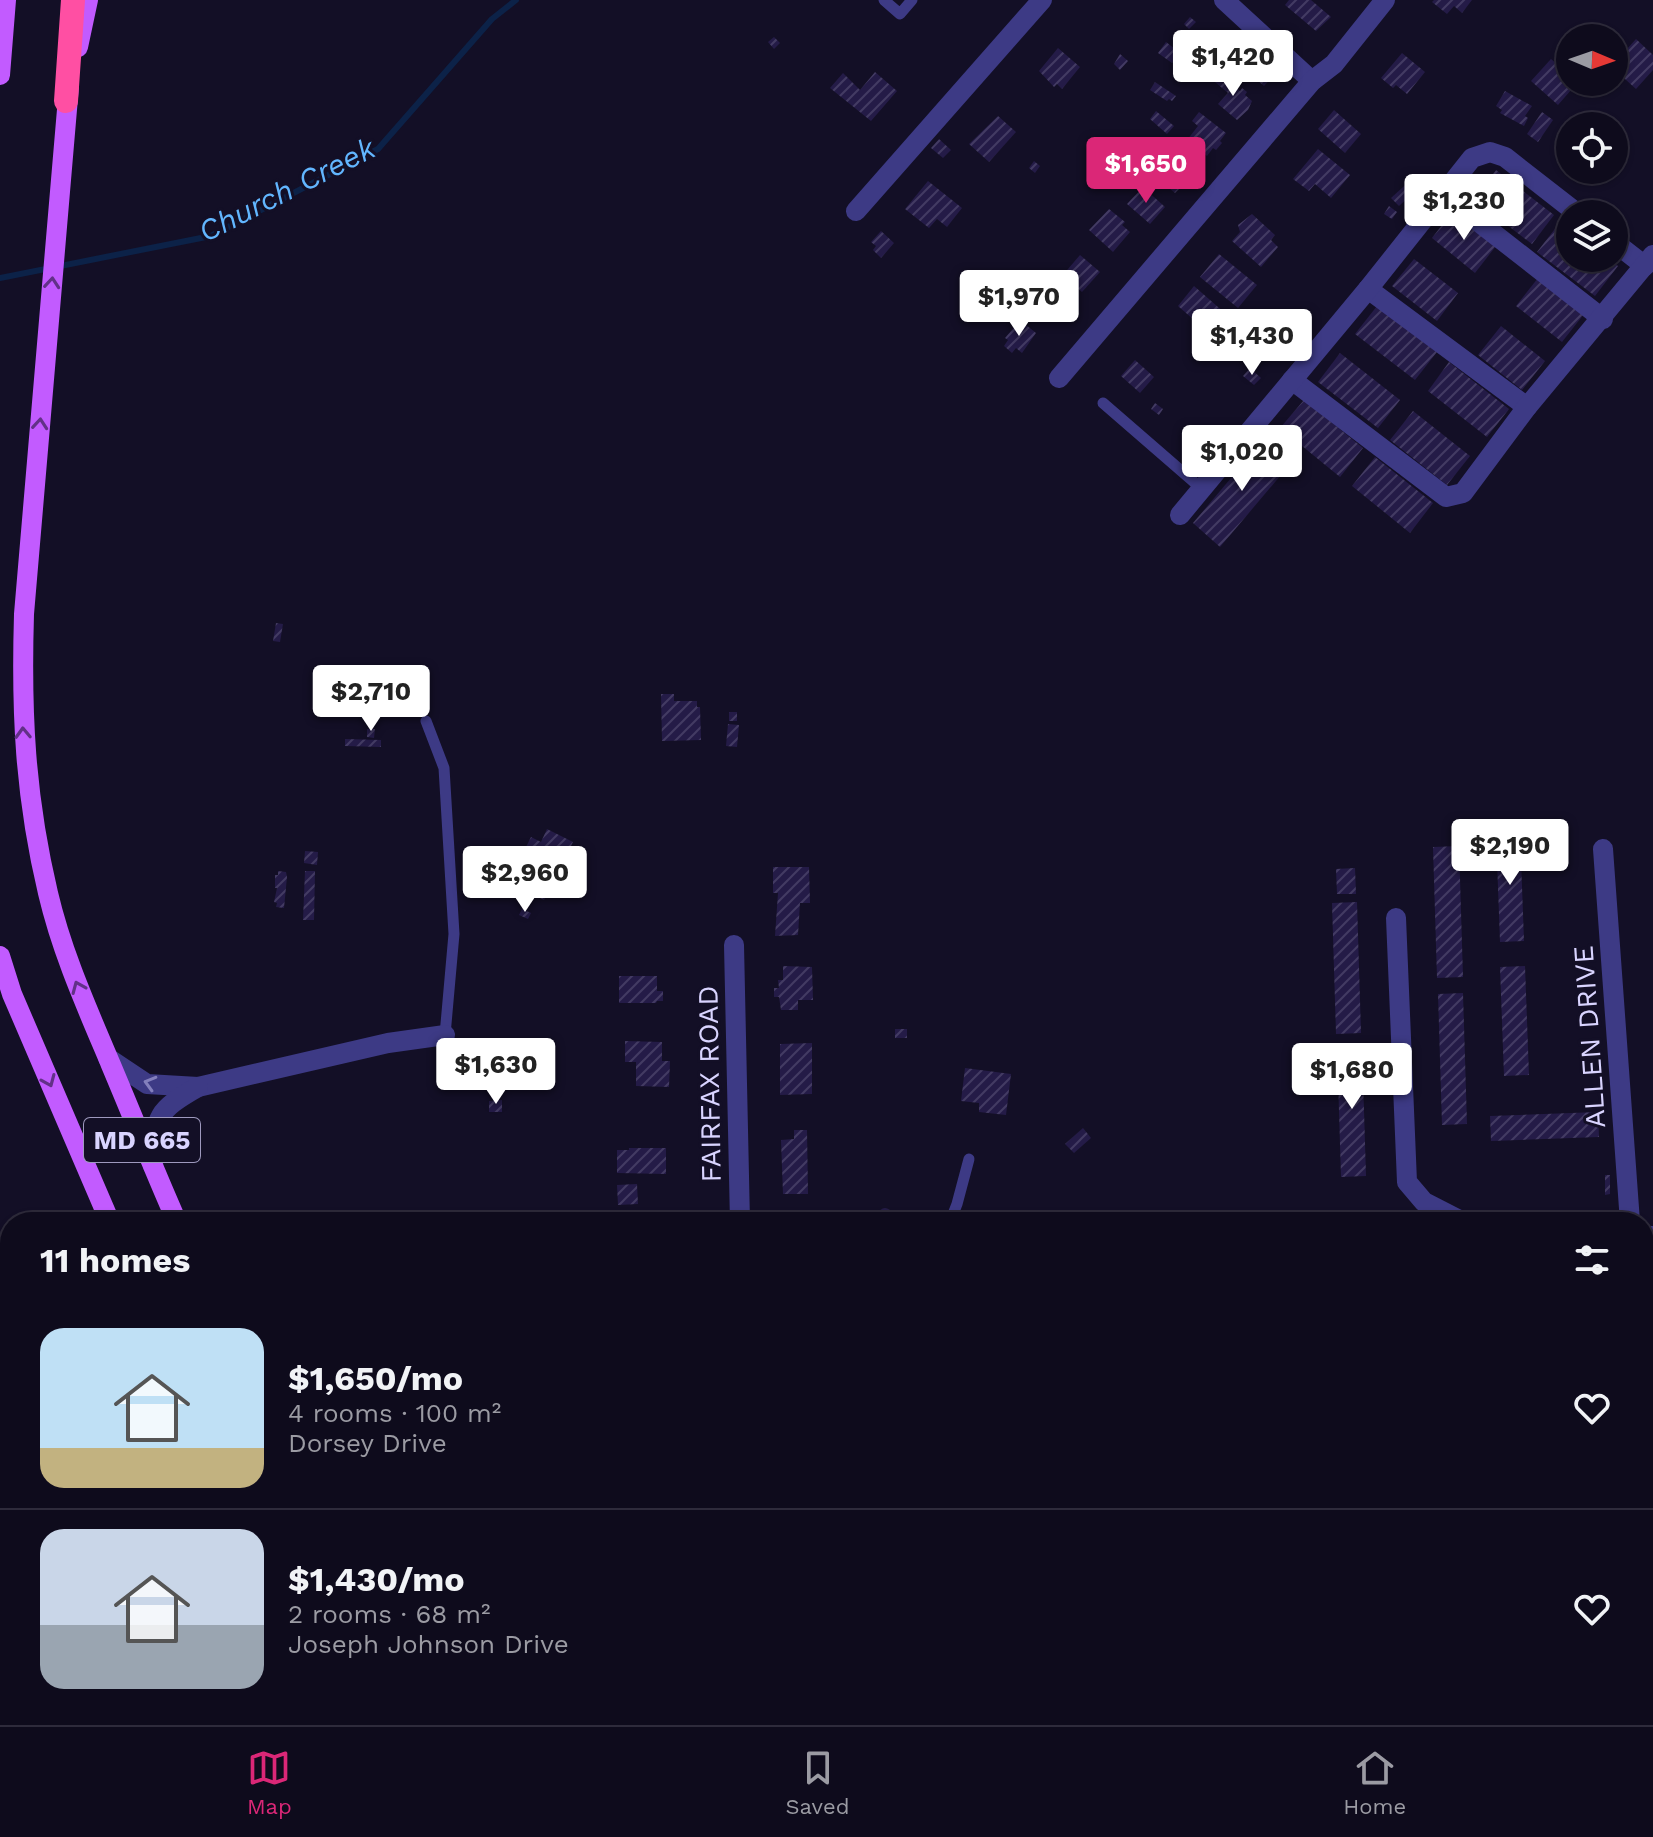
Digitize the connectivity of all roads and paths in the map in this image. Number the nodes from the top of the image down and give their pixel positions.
1 (6, 0) edge
2 (73, 0) edge
3 (88, 0) edge
4 (884, 0) edge
5 (912, 0) edge
6 (1042, 0) edge
7 (1224, 0) edge
8 (1385, 0) edge
9 (0, 75) edge
10 (1312, 81) junction
11 (66, 111) junction
12 (1443, 194) junction
13 (1560, 200) edge
14 (856, 211) dead end
15 (1628, 250) edge
16 (1649, 261) edge
17 (1368, 289) junction
18 (1603, 319) junction
19 (1059, 378) dead end
20 (1292, 380) junction
21 (1103, 403) dead end
22 (1527, 407) junction
23 (1201, 488) junction
24 (1180, 515) dead end
25 (426, 721) dead end
26 (1603, 849) dead end
27 (1396, 918) dead end
28 (734, 945) dead end
29 (0, 956) edge
30 (445, 1035) joint
31 (108, 1058) junction
32 (198, 1087) junction
33 (969, 1159) dead end
34 (153, 1166) junction
35 (106, 1212) edge
36 (173, 1212) edge
37 (740, 1212) edge
38 (954, 1212) edge
39 (1444, 1212) edge
40 (1629, 1212) edge

1 - 9 main road
2 - 11 highway, MD 665
3 - 11 main road
4 - 5 lane
6 - 14 street
7 - 10 street
8 - 10 street
10 - 19 street
31 -> 11 main road, MD 665
12 - 13 street
12 - 17 street
12 - 18 street
15 - 16 street
16 - 18 street
17 - 20 street
17 - 22 street
18 - 22 street
20 - 22 street
20 - 23 street
21 - 23 lane
23 - 24 street
25 - 30 lane
26 - 40 street, ALLEN DRIVE
27 - 39 street
28 - 37 street, FAIRFAX ROAD
29 -> 35 main road, MD 665
30 - 32 street
32 -> 31 street
31 - 34 main road, MD 665
32 - 34 street
33 - 38 lane
34 - 36 main road, MD 665

